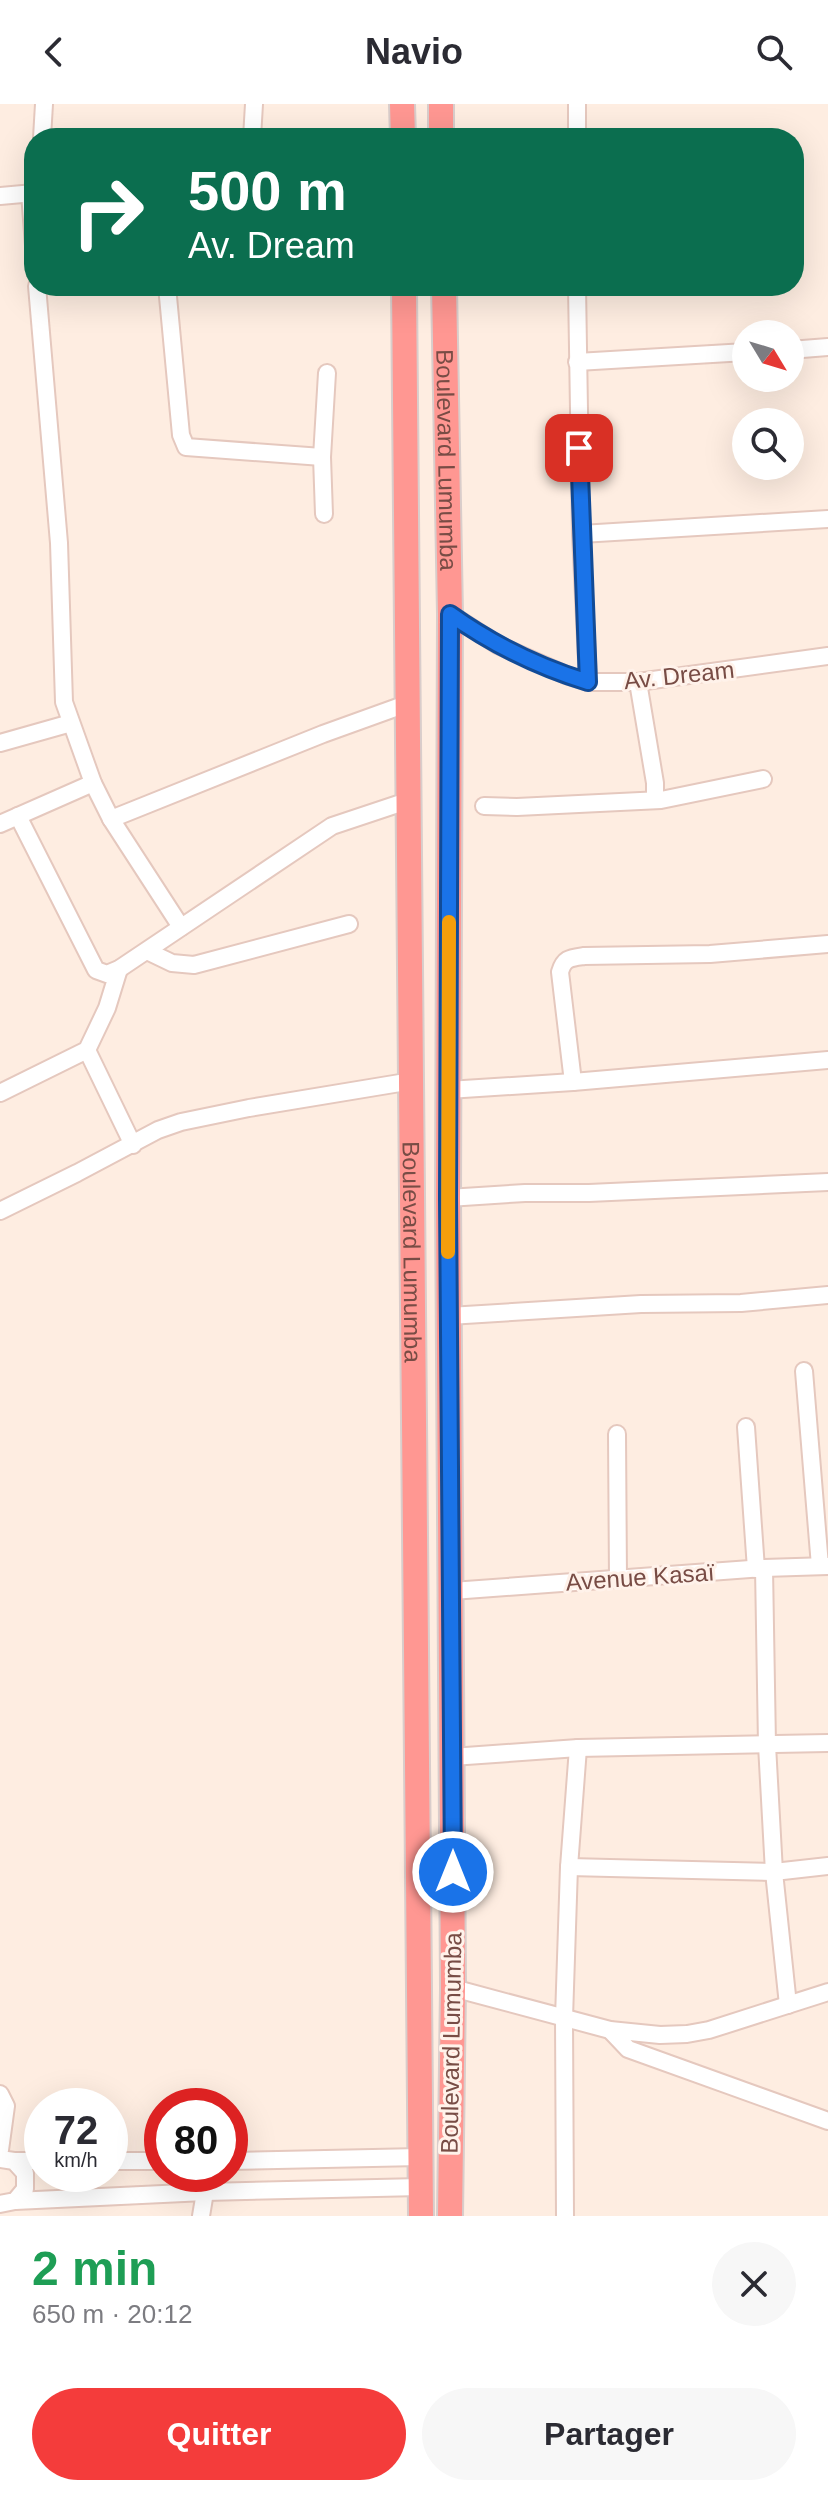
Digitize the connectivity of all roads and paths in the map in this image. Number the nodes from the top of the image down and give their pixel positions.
1 (44, 104) edge
2 (254, 104) edge
3 (402, 104) edge
4 (441, 104) edge
5 (577, 104) edge
6 (43, 128) edge
7 (253, 128) edge
8 (403, 128) edge
9 (441, 128) edge
10 (577, 128) edge
11 (24, 194) edge
12 (0, 196) edge
13 (38, 296) edge
14 (168, 296) edge
15 (404, 296) edge
16 (444, 296) edge
17 (577, 296) edge
18 (828, 347) edge
19 (804, 349) edge
20 (732, 353) edge
21 (577, 362) junction
22 (327, 373) dead end
23 (322, 457) junction
24 (324, 514) dead end
25 (828, 519) edge
26 (581, 534) junction
27 (450, 614) junction
28 (828, 656) edge
29 (588, 682) junction
30 (638, 682) junction
31 (409, 703) junction
32 (71, 723) junction
33 (0, 743) edge
34 (763, 779) dead end
35 (93, 783) junction
36 (410, 800) junction
37 (655, 800) junction
38 (484, 806) dead end
39 (18, 816) junction
40 (111, 819) junction
41 (0, 824) edge
42 (349, 924) dead end
43 (181, 927) junction
44 (828, 944) edge
45 (147, 951) junction
46 (119, 969) junction
47 (87, 1050) junction
48 (828, 1060) edge
49 (412, 1081) junction
50 (573, 1082) junction
51 (448, 1090) junction
52 (0, 1093) edge
53 (133, 1145) junction
54 (828, 1182) edge
55 (448, 1198) junction
56 (0, 1211) edge
57 (828, 1295) edge
58 (449, 1316) junction
59 (804, 1371) dead end
60 (746, 1427) dead end
61 (617, 1434) dead end
62 (824, 1566) edge
63 (760, 1568) junction
64 (618, 1579) junction
65 (452, 1591) junction
66 (828, 1743) edge
67 (767, 1745) junction
68 (578, 1748) junction
69 (452, 1757) junction
70 (828, 1866) edge
71 (569, 1867) junction
72 (774, 1872) junction
73 (453, 1988) junction
74 (828, 1992) edge
75 (788, 2005) junction
76 (564, 2018) junction
77 (610, 2030) junction
78 (0, 2094) edge
79 (828, 2121) edge
80 (0, 2150) edge
81 (420, 2157) junction
82 (7, 2160) edge
83 (248, 2161) edge
84 (421, 2187) junction
85 (248, 2191) edge
86 (205, 2192) joint
87 (8, 2203) edge
88 (201, 2216) edge
89 (421, 2216) edge
90 (450, 2216) edge
91 (565, 2216) edge

1 - 6 street
2 - 7 street
3 - 8 highway
4 - 9 highway
5 - 10 street
11 - 12 street
13 - 32 street
14 - 23 street
15 - 31 highway, Boulevard Lumumba
16 - 27 highway, Boulevard Lumumba
17 - 21 street
18 - 19 street
20 - 21 street
21 - 26 street
22 - 23 street
23 - 24 street
25 - 26 street
26 - 29 street
27 - 29 street, Av. Dream
27 - 51 highway, Boulevard Lumumba
28 - 30 street, Av. Dream
29 - 30 street, Av. Dream
30 - 37 street
31 - 36 highway, Boulevard Lumumba
31 - 40 street
32 - 33 street
32 - 35 street
34 - 37 street
35 - 39 street
35 - 40 street
36 - 43 street
36 - 49 highway, Boulevard Lumumba
37 - 38 street
39 - 41 street
39 - 46 street
40 - 43 street
42 - 45 street
43 - 45 street
44 - 50 street
45 - 46 street
46 - 47 street
47 - 52 street
47 - 53 street
48 - 50 street
49 - 53 street
49 - 81 highway, Boulevard Lumumba
50 - 51 street
51 - 55 highway, Boulevard Lumumba
53 - 56 street
54 - 55 street
55 - 58 highway, Boulevard Lumumba
57 - 58 street
58 - 65 highway, Boulevard Lumumba
59 - 62 street
60 - 63 street
61 - 64 street
62 - 63 street, Avenue Kasaï
63 - 64 street, Avenue Kasaï
63 - 67 street
64 - 65 street, Avenue Kasaï
65 - 69 highway, Boulevard Lumumba
66 - 67 street
67 - 68 street
67 - 72 street
68 - 69 street
68 - 71 street
69 - 73 highway, Boulevard Lumumba
70 - 72 street
71 - 72 street
71 - 76 street
72 - 75 street
73 - 76 street
73 - 90 highway, Boulevard Lumumba
74 - 75 street
75 - 77 street
76 - 77 street
76 - 91 street
77 - 79 street
78 - 80 street
81 - 83 street
81 - 84 highway, Boulevard Lumumba
82 - 87 street
84 - 85 street
84 - 89 highway, Boulevard Lumumba
86 - 87 street
86 - 88 street

